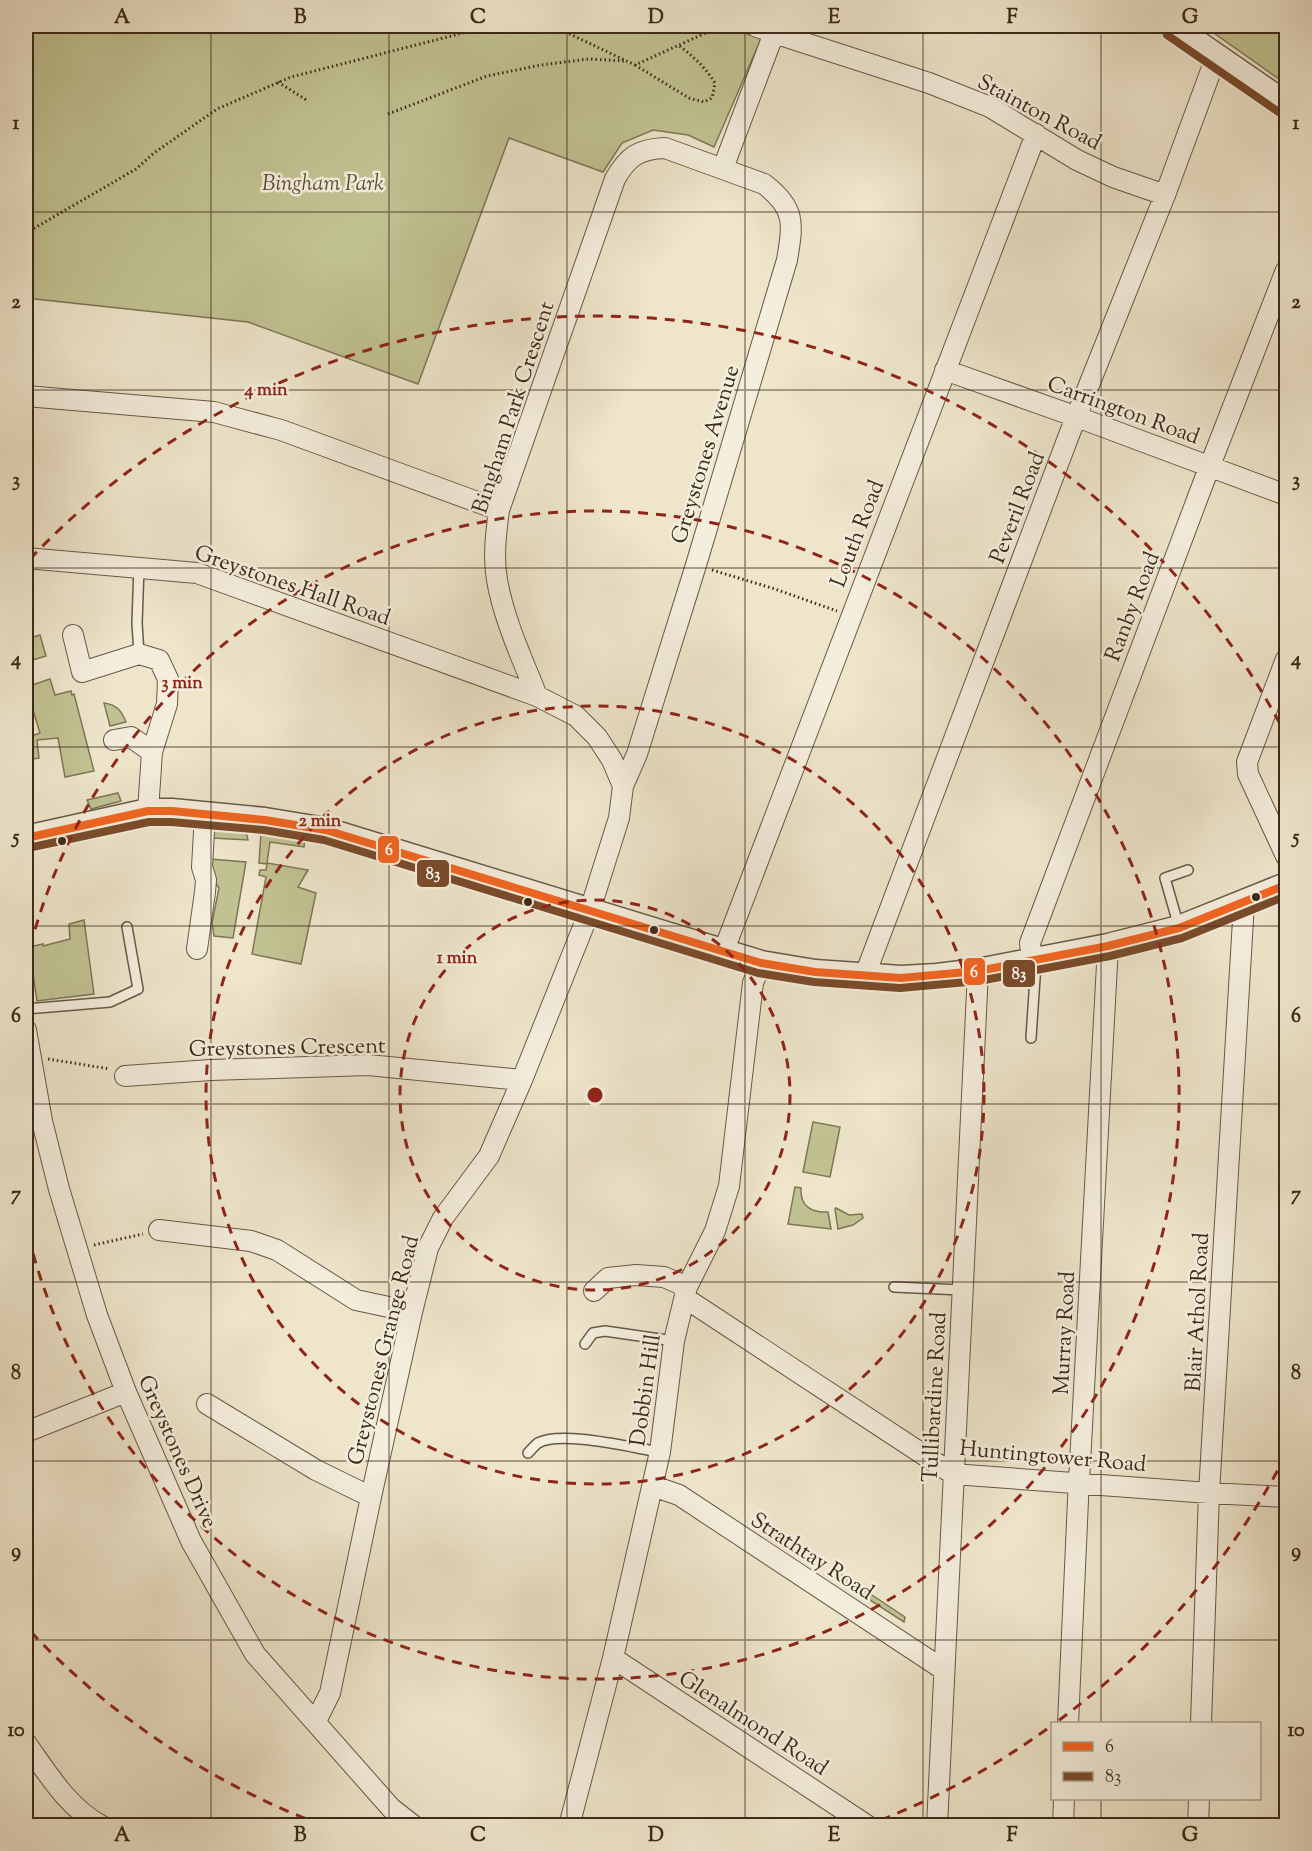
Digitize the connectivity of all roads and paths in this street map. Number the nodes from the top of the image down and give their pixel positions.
1 (490, 26) edge
2 (554, 26) edge
3 (739, 26) edge
4 (755, 26) edge
5 (1173, 26) edge
6 (774, 33) junction
7 (678, 45) junction
8 (1216, 57) junction
9 (626, 61) junction
10 (635, 65) junction
11 (278, 82) junction
12 (308, 101) dead end
13 (1287, 104) edge
14 (388, 114) dead end
15 (1036, 134) junction
16 (723, 168) junction
17 (1165, 195) junction
18 (26, 233) edge
19 (1287, 270) edge
20 (945, 370) junction
21 (26, 396) edge
22 (1077, 417) junction
23 (1210, 466) junction
24 (1287, 495) edge
25 (499, 510) junction
26 (26, 558) edge
27 (696, 565) junction
28 (139, 567) junction
29 (850, 616) junction
30 (73, 635) dead end
31 (139, 654) junction
32 (1287, 659) edge
33 (537, 696) junction
34 (114, 740) dead end
35 (152, 752) junction
36 (623, 786) junction
37 (148, 811) junction
38 (204, 814) junction
39 (26, 838) edge
40 (1287, 856) edge
41 (1188, 870) dead end
42 (1287, 885) edge
43 (1244, 903) junction
44 (590, 910) junction
45 (127, 927) dead end
46 (1179, 928) junction
47 (1108, 946) junction
48 (197, 949) dead end
49 (723, 950) junction
50 (1034, 960) junction
51 (761, 963) junction
52 (978, 971) junction
53 (865, 975) junction
54 (26, 1009) edge
55 (26, 1030) edge
56 (1031, 1038) dead end
57 (30, 1056) junction
58 (125, 1076) joint
59 (522, 1080) junction
60 (159, 1230) joint
61 (78, 1248) junction
62 (894, 1287) dead end
63 (962, 1290) junction
64 (594, 1291) dead end
65 (686, 1293) junction
66 (412, 1312) junction
67 (674, 1341) junction
68 (585, 1344) dead end
69 (126, 1392) junction
70 (207, 1404) dead end
71 (26, 1432) edge
72 (660, 1452) junction
73 (528, 1454) dead end
74 (953, 1474) junction
75 (1079, 1483) junction
76 (652, 1486) junction
77 (1209, 1493) junction
78 (371, 1497) junction
79 (1287, 1497) edge
80 (613, 1658) junction
81 (944, 1670) junction
82 (316, 1721) junction
83 (1068, 1722) edge
84 (1201, 1722) edge
85 (26, 1743) edge
86 (1064, 1800) edge
87 (1199, 1800) edge
88 (102, 1826) edge
89 (414, 1826) edge
90 (569, 1826) edge
91 (868, 1826) edge
92 (937, 1826) edge
93 (1063, 1826) edge
94 (1198, 1826) edge

1 - 11 path
2 - 9 path
3 - 7 path
4 - 6 street, Stainton Road
5 - 8 street
6 - 15 street, Stainton Road
6 - 16 street
7 - 10 path
7 - 10 path
8 - 13 street
8 - 17 street, Peveril Road
9 - 10 path
9 - 14 path
11 - 12 path
11 - 18 path
15 - 17 street, Stainton Road
15 - 20 street, Louth Road
16 - 25 street, Bingham Park Crescent
16 - 27 street, Greystones Avenue
17 - 22 street, Peveril Road
19 - 23 street, Ranby Road
20 - 22 street, Carrington Road
20 - 29 street, Louth Road
21 - 25 street
22 - 23 street, Carrington Road
22 - 53 street, Peveril Road
23 - 24 street, Carrington Road
23 - 50 street, Ranby Road
25 - 33 street, Bingham Park Crescent
26 - 28 street, Greystones Hall Road
27 - 29 path
27 - 36 street, Greystones Avenue
28 - 31 lane
28 - 33 street, Greystones Hall Road
29 - 49 street, Louth Road
30 - 31 street
31 - 35 street
32 - 40 street
33 - 36 street
34 - 35 street
35 - 37 street
36 - 44 street
37 - 38 street
37 - 39 street
38 - 44 street
38 - 48 street
41 - 46 lane
42 - 43 street
43 - 46 street
43 - 77 street, Blair Athol Road
44 - 49 street
44 - 59 street, Greystones Grange Road
45 - 54 lane
46 - 47 street
47 - 50 street
47 - 75 street, Murray Road
49 - 51 street
50 - 52 street
50 - 56 lane
51 - 53 street
51 - 65 street, Dobbin Hill
52 - 53 street
52 - 63 street, Tullibardine Road
55 - 57 street, Greystones Drive
57 - 58 path
57 - 61 street, Greystones Drive
58 - 59 street, Greystones Crescent
59 - 66 street, Greystones Grange Road
60 - 61 path
60 - 66 street
61 - 69 street, Greystones Drive
62 - 63 lane
63 - 74 street, Tullibardine Road
64 - 65 street, Huntingtower Road
65 - 67 street, Dobbin Hill
65 - 74 street, Huntingtower Road
66 - 78 street, Greystones Grange Road
67 - 68 lane
67 - 72 street, Dobbin Hill
69 - 71 street
69 - 82 street, Greystones Drive
70 - 78 street
72 - 73 lane
72 - 76 street, Dobbin Hill
74 - 75 street, Huntingtower Road
74 - 81 street, Tullibardine Road
75 - 77 street, Huntingtower Road
75 - 83 street, Murray Road
76 - 80 street, Dobbin Hill
76 - 81 street, Strathtay Road
77 - 79 street, Huntingtower Road
77 - 84 street, Blair Athol Road
78 - 82 street, Greystones Grange Road
80 - 90 street, Dobbin Hill
80 - 91 street, Glenalmond Road
81 - 92 street, Tullibardine Road
82 - 89 street, Greystones Drive
85 - 88 street
86 - 93 street
87 - 94 street

